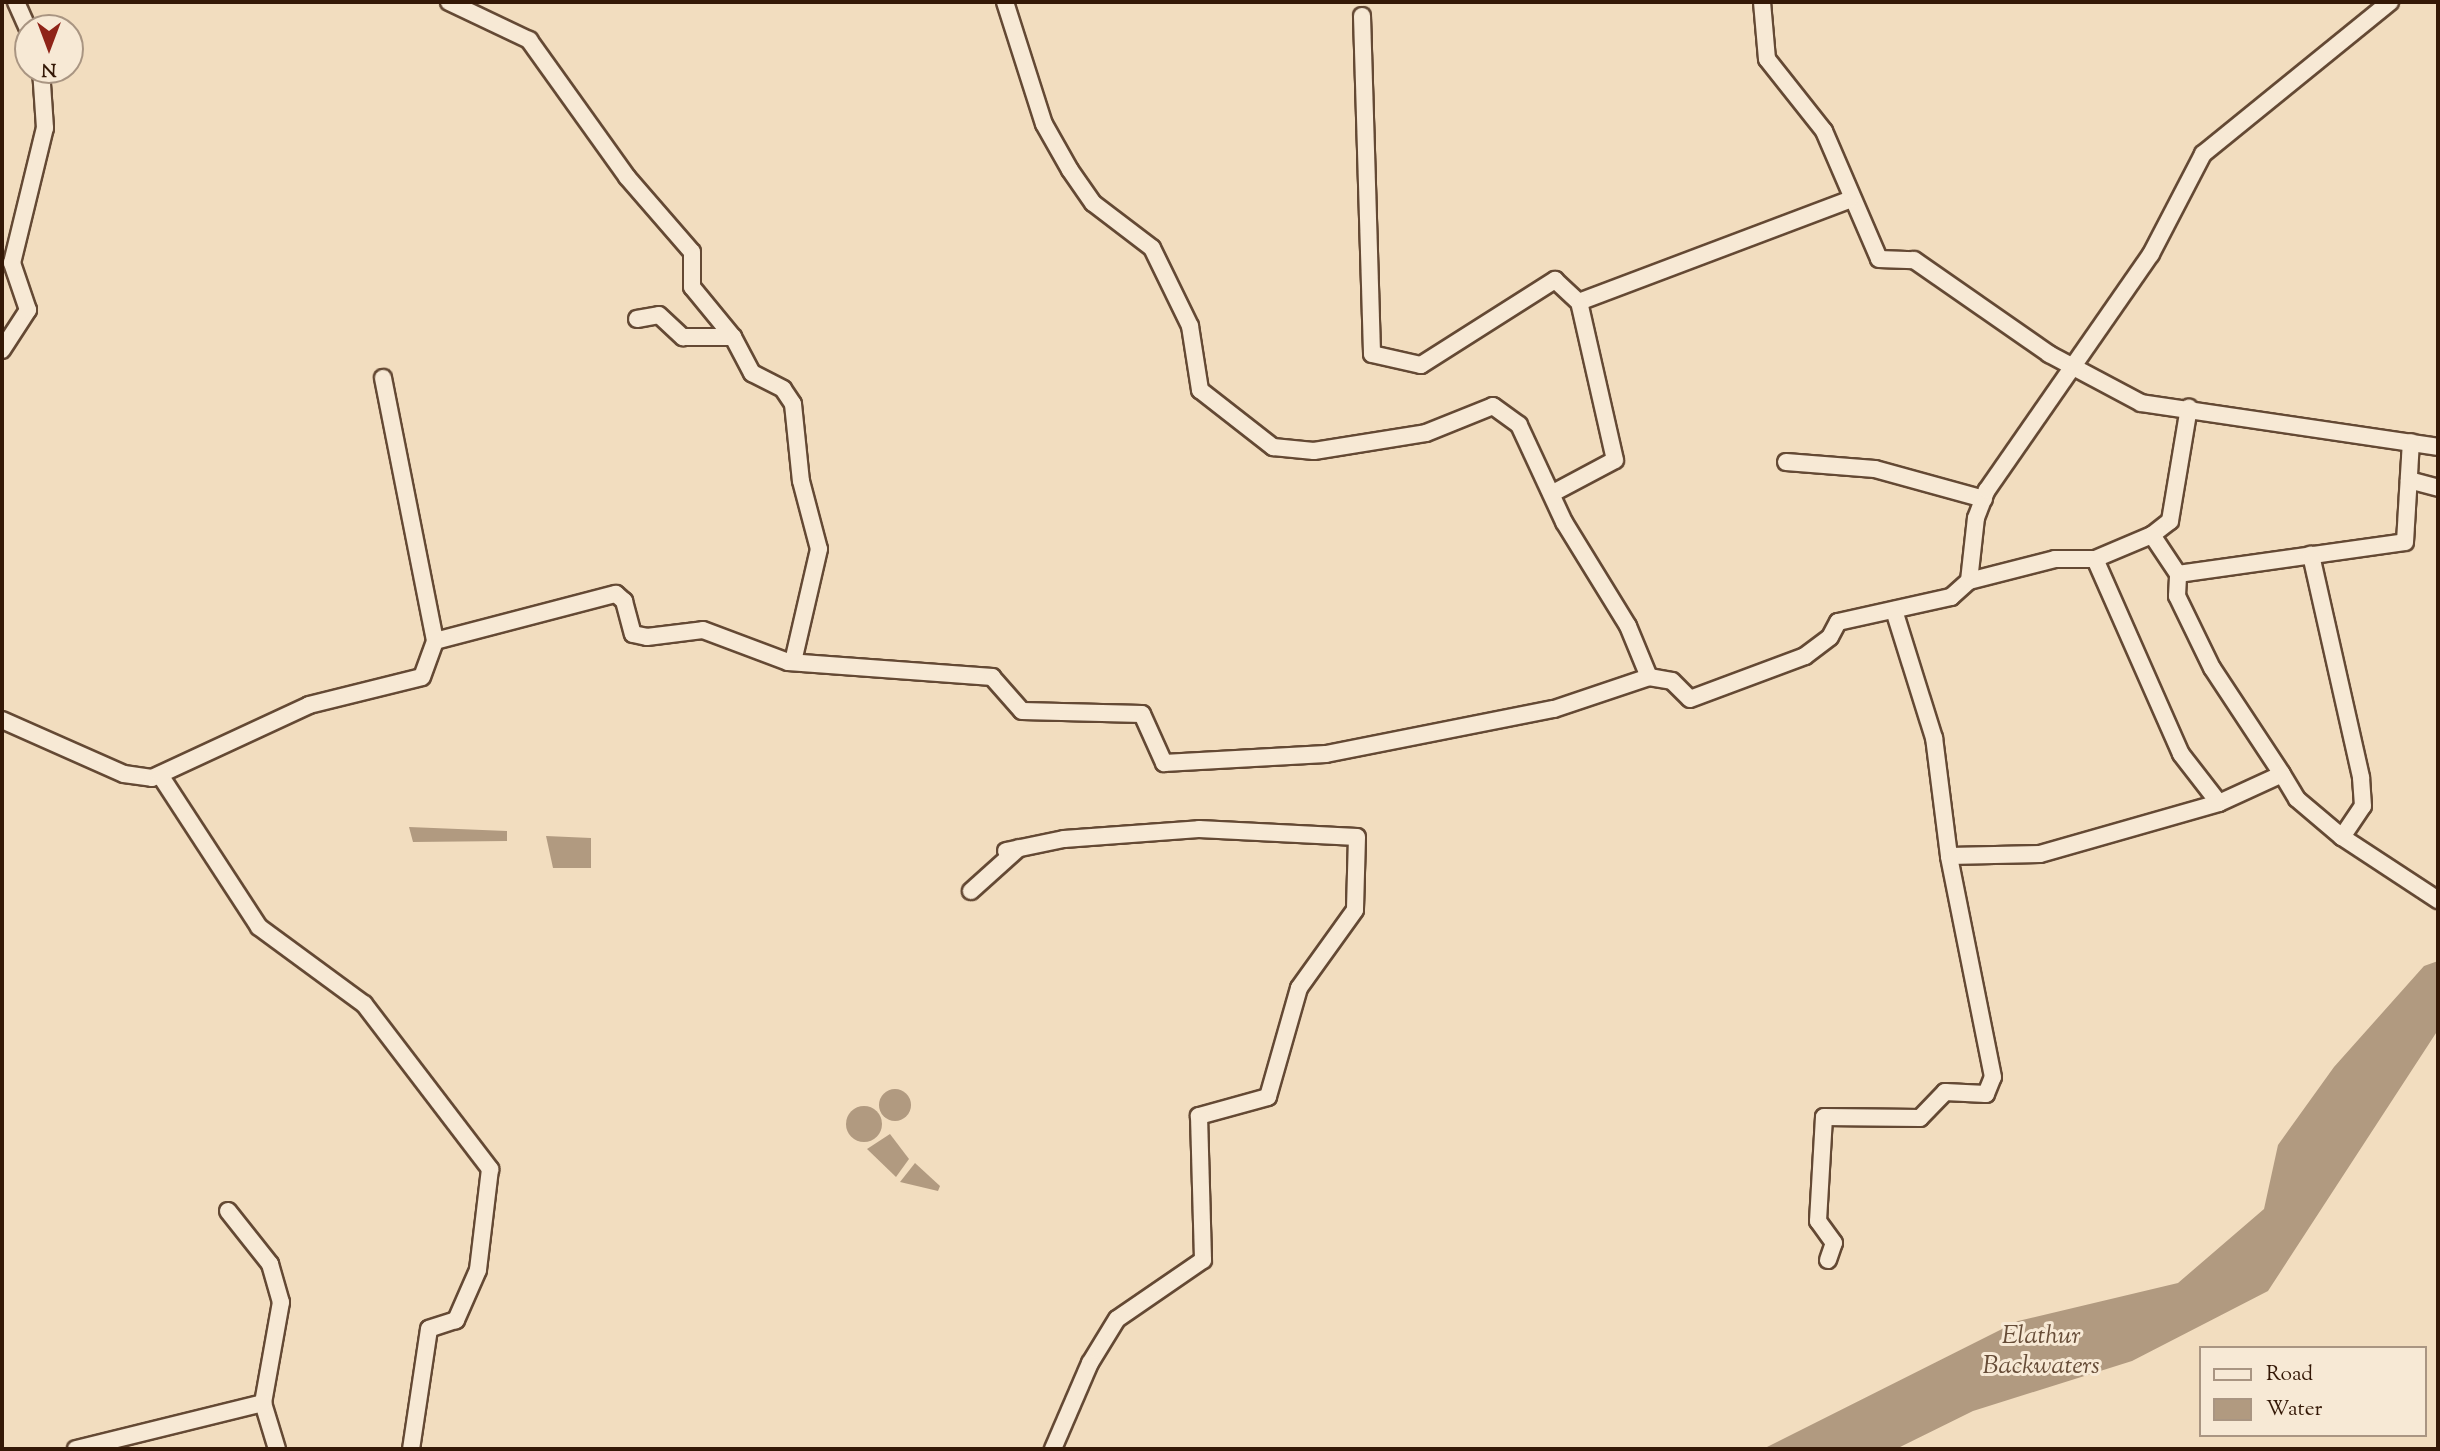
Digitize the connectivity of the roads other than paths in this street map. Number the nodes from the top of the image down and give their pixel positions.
1 (449, 2) edge
2 (1005, 2) edge
3 (1762, 2) edge
4 (2390, 2) edge
5 (1362, 16) dead end
6 (42, 84) edge
7 (1849, 200) junction
8 (1579, 302) junction
9 (637, 319) dead end
10 (733, 337) junction
11 (2, 350) edge
12 (2075, 369) junction
13 (383, 379) dead end
14 (2189, 408) junction
15 (2411, 442) junction
16 (2438, 447) edge
17 (1786, 462) dead end
18 (2409, 480) junction
19 (2438, 488) edge
20 (1553, 493) junction
21 (1984, 499) junction
22 (2152, 535) junction
23 (2311, 555) junction
24 (2095, 559) junction
25 (2178, 575) junction
26 (1969, 581) junction
27 (1894, 610) junction
28 (435, 642) junction
29 (793, 662) junction
30 (1649, 677) junction
31 (2, 720) edge
32 (2282, 774) junction
33 (160, 775) junction
34 (2219, 803) junction
35 (2342, 837) junction
36 (1949, 856) junction
37 (971, 891) dead end
38 (2438, 900) edge
39 (228, 1211) dead end
40 (1828, 1260) dead end
41 (263, 1403) junction
42 (76, 1449) edge
43 (277, 1449) edge
44 (411, 1449) edge
45 (1053, 1449) edge

1 - 10 street
2 - 20 street
3 - 7 street
4 - 12 street
5 - 8 street
6 - 11 street
7 - 8 street
7 - 12 street
8 - 20 street
9 - 10 street
10 - 29 street
12 - 14 street
12 - 21 street
13 - 28 street
14 - 15 street
14 - 22 street
15 - 16 street
15 - 18 street
17 - 21 street
18 - 19 street
18 - 23 street
20 - 30 street
21 - 26 street
22 - 24 street
22 - 25 street
23 - 25 street
23 - 35 street
24 - 26 street
24 - 34 street
25 - 32 street
26 - 27 street
27 - 30 street
27 - 36 street
28 - 29 street
28 - 33 street
29 - 30 street
31 - 33 street
32 - 34 street
32 - 35 street
33 - 44 street
34 - 36 street
35 - 38 street
36 - 40 street
37 - 45 street
39 - 41 street
41 - 42 street
41 - 43 street

